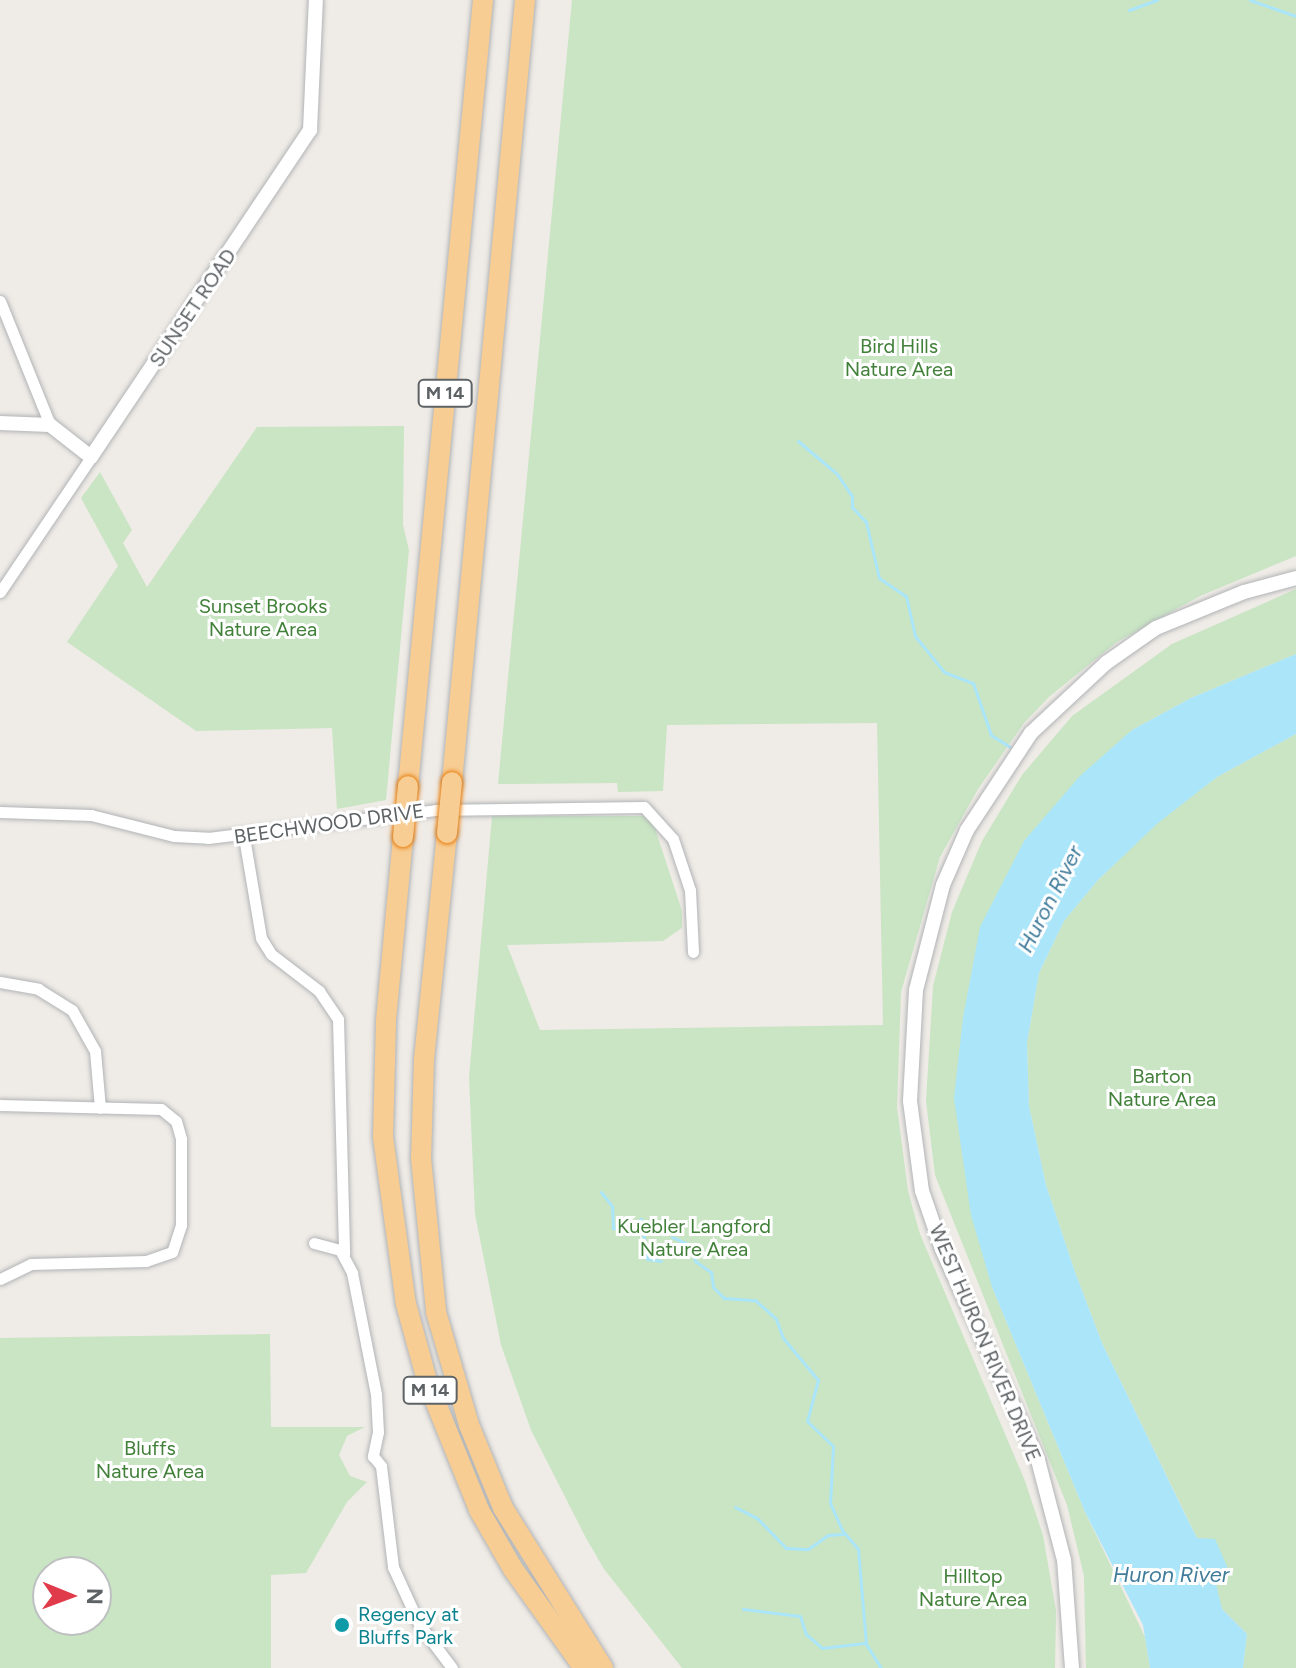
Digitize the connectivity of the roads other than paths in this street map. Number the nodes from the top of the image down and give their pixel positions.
1 (316, 0) edge
2 (483, 0) edge
3 (525, 0) edge
4 (0, 301) edge
5 (0, 423) edge
6 (50, 425) junction
7 (91, 457) junction
8 (1296, 578) edge
9 (0, 592) edge
10 (0, 812) edge
11 (244, 837) junction
12 (693, 952) dead end
13 (0, 982) edge
14 (0, 1105) edge
15 (100, 1108) junction
16 (314, 1243) dead end
17 (344, 1254) junction
18 (0, 1279) edge
19 (452, 1668) edge
20 (584, 1668) edge
21 (603, 1668) edge
22 (1072, 1668) edge

1 - 7 street, SUNSET ROAD
2 - 20 highway, M 14, bridge
3 - 21 highway, M 14, bridge
4 - 6 street
5 - 6 street
6 - 7 street
7 - 9 street, SUNSET ROAD
8 - 22 street, WEST HURON RIVER DRIVE
10 - 11 street, BEECHWOOD DRIVE
11 - 12 street, BEECHWOOD DRIVE
11 - 17 street
13 - 15 street
14 - 15 street
15 - 18 street
16 - 17 street
17 - 19 street

